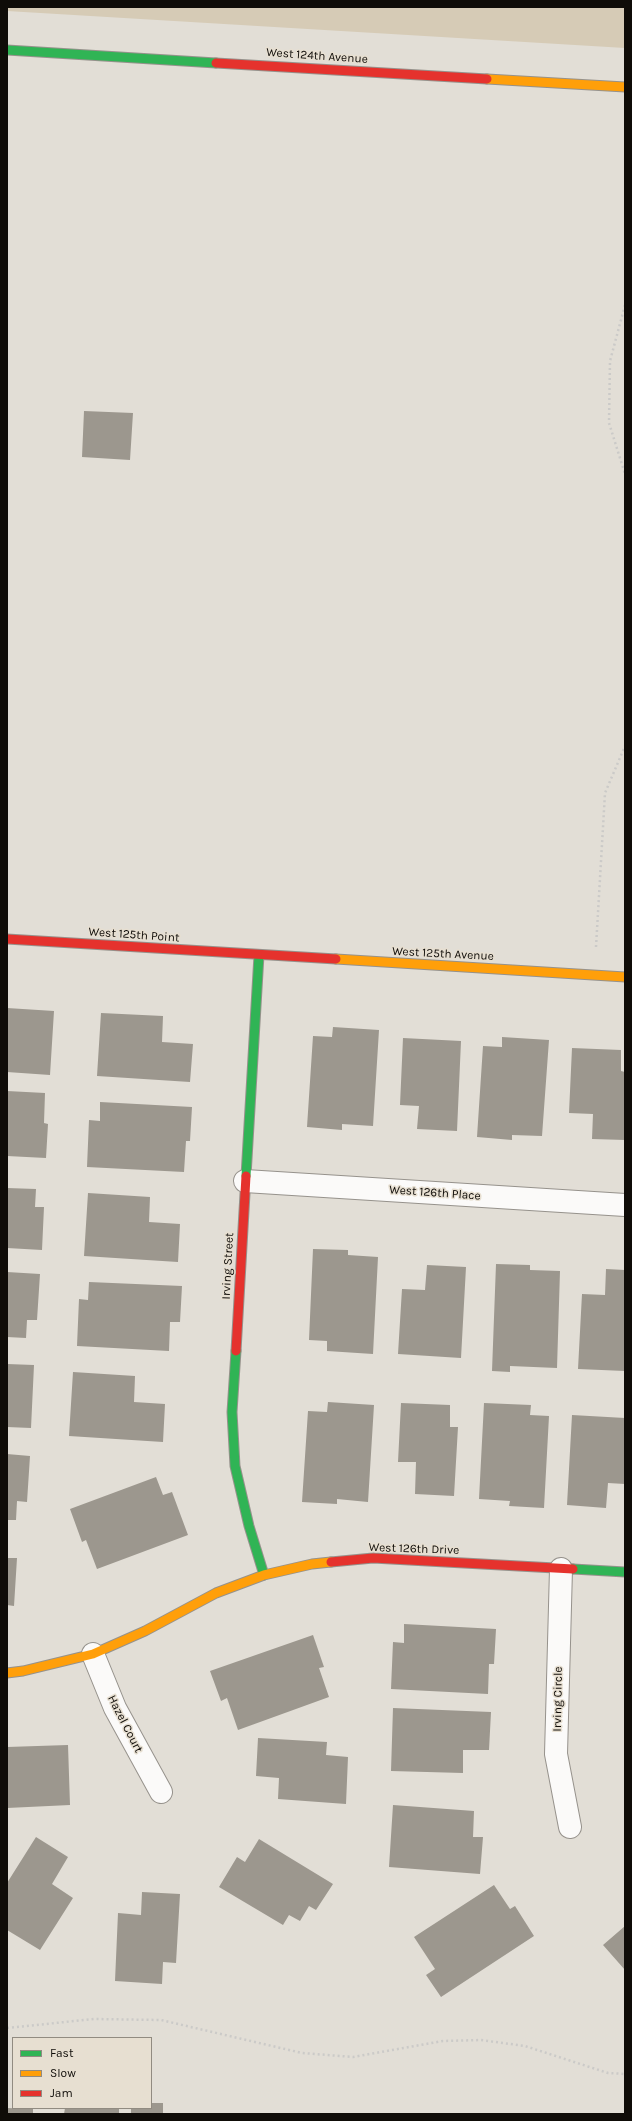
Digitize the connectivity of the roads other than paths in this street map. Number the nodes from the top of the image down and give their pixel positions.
1 (7, 50) edge
2 (625, 87) edge
3 (7, 939) edge
4 (259, 955) junction
5 (625, 977) edge
6 (245, 1181) junction
7 (625, 1205) edge
8 (561, 1569) junction
9 (625, 1572) edge
10 (264, 1575) junction
11 (92, 1654) junction
12 (7, 1673) edge
13 (161, 1792) dead end
14 (570, 1827) dead end

1 - 2 street, West 124th Avenue
3 - 4 street, West 125th Point
4 - 5 street, West 125th Avenue
4 - 6 street, Irving Street
6 - 7 street, West 126th Place
6 - 10 street, Irving Street
8 - 9 street, West 126th Drive
8 - 10 street, West 126th Drive
8 - 14 street, Irving Circle
10 - 11 street, West 126th Drive
11 - 12 street, West 126th Drive
11 - 13 street, Hazel Court

